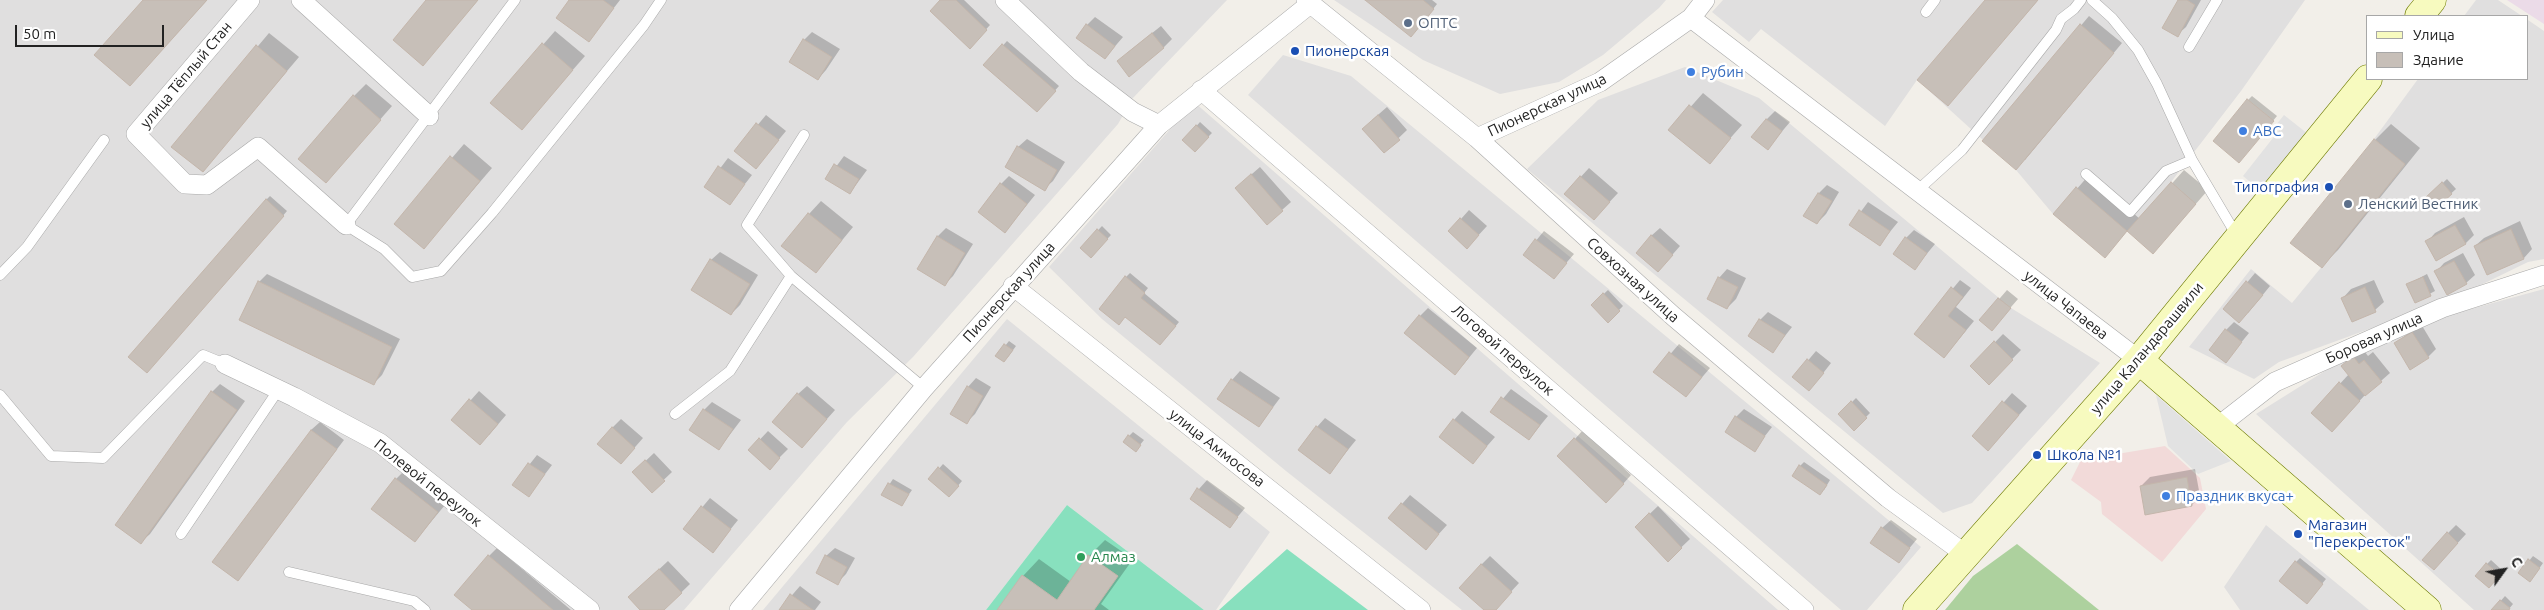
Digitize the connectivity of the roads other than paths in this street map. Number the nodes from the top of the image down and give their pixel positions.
1 (250, 0) edge
2 (301, 0) edge
3 (515, 0) edge
4 (661, 0) edge
5 (1005, 0) edge
6 (1705, 0) edge
7 (1935, 0) edge
8 (2081, 0) edge
9 (2092, 0) edge
10 (2218, 0) edge
11 (2432, 0) edge
12 (1308, 2) edge
13 (1926, 12) dead end
14 (2420, 15) edge
15 (1690, 18) junction
16 (2189, 47) dead end
17 (2367, 80) edge
18 (1202, 90) junction
19 (429, 116) junction
20 (1159, 125) junction
21 (804, 135) dead end
22 (1477, 138) junction
23 (104, 140) dead end
24 (2192, 160) junction
25 (2086, 174) dead end
26 (1918, 190) junction
27 (346, 225) junction
28 (2238, 238) junction
29 (2544, 275) edge
30 (0, 276) edge
31 (791, 276) junction
32 (1013, 286) junction
33 (2139, 360) junction
34 (225, 364) joint
35 (924, 388) junction
36 (279, 389) junction
37 (0, 395) edge
38 (675, 414) dead end
39 (2216, 428) junction
40 (181, 534) dead end
41 (1965, 554) junction
42 (290, 572) dead end
43 (425, 610) edge
44 (590, 610) edge
45 (738, 610) edge
46 (1421, 610) edge
47 (1804, 610) edge
48 (1916, 610) edge
49 (2427, 610) edge

1 - 27 street, улица Тёплый Стан
2 - 19 street
3 - 19 lane
4 - 27 lane
5 - 20 street
6 - 15 street, Пионерская улица
7 - 13 lane
8 - 26 lane
9 - 24 lane
10 - 16 lane
11 - 14 main road
12 - 18 street, Пионерская улица
12 - 22 street, Совхозная улица
15 - 22 street, Пионерская улица
15 - 26 street, улица Чапаева
17 - 28 main road, улица Каландарашвили
18 - 20 street, Пионерская улица
18 - 47 street, Логовой переулок
19 - 27 lane
20 - 32 street, Пионерская улица
21 - 31 lane
22 - 41 street, Совхозная улица
23 - 30 lane
24 - 25 lane
24 - 28 lane
26 - 33 street, улица Чапаева
28 - 33 main road, улица Каландарашвили
29 - 39 street, Боровая улица
31 - 35 lane
31 - 38 lane
32 - 35 street, Пионерская улица
32 - 46 street, улица Аммосова
33 - 39 main road, улица Чапаева
33 - 41 main road, улица Каландарашвили
34 - 36 street, Полевой переулок
34 - 37 lane
35 - 45 street, Пионерская улица
36 - 40 lane
36 - 44 street, Полевой переулок
39 - 49 main road, улица Чапаева
41 - 48 main road, улица Каландарашвили
42 - 43 lane

